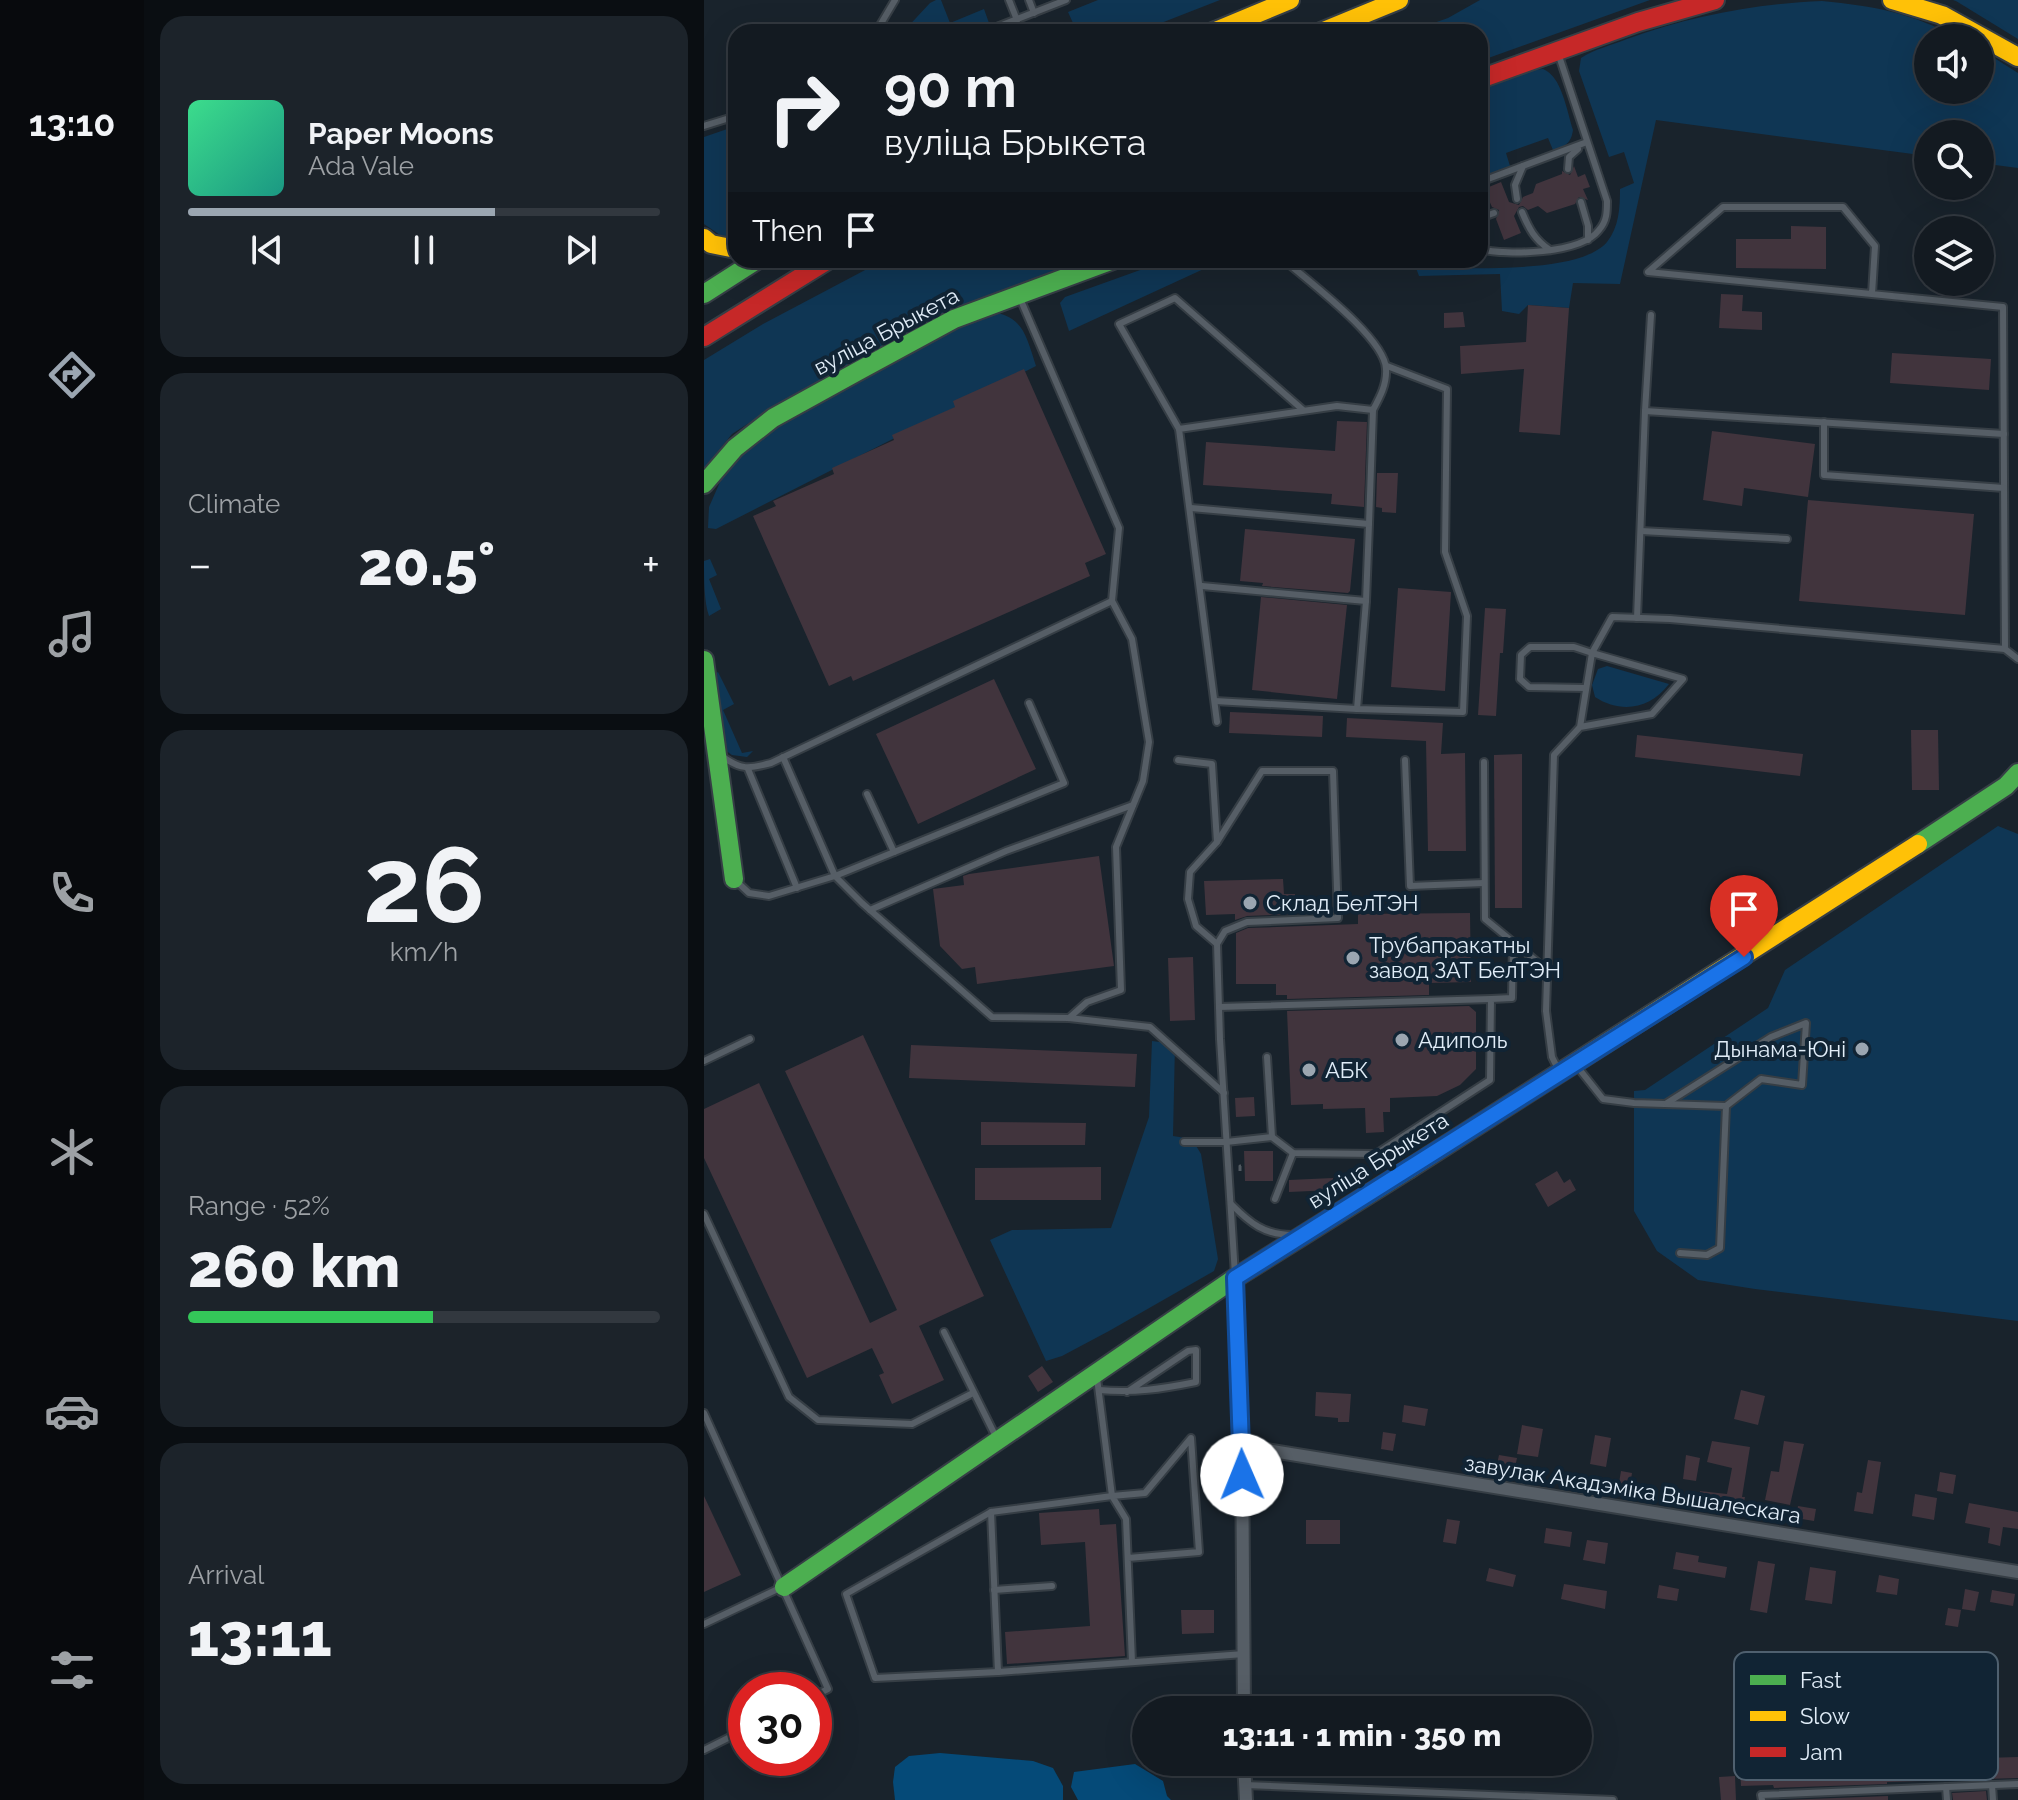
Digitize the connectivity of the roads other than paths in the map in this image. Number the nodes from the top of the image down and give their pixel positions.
1 (895, 0) edge
2 (1009, 0) edge
3 (1029, 0) edge
4 (1066, 0) edge
5 (1290, 0) edge
6 (1399, 0) edge
7 (1715, 0) edge
8 (1892, 0) edge
9 (1050, 3) edge
10 (1034, 13) junction
11 (1017, 20) junction
12 (881, 24) edge
13 (1006, 24) edge
14 (1232, 24) edge
15 (1340, 24) edge
16 (1557, 50) junction
17 (2018, 57) edge
18 (1488, 76) edge
19 (728, 118) edge
20 (704, 126) edge
21 (1587, 142) junction
22 (1523, 166) junction
23 (1568, 169) dead end
24 (1488, 179) edge
25 (1517, 199) dead end
26 (1581, 202) dead end
27 (1522, 212) dead end
28 (1494, 213) dead end
29 (1488, 215) edge
30 (704, 238) edge
31 (1588, 240) junction
32 (728, 247) edge
33 (1551, 250) junction
34 (1488, 251) edge
35 (745, 268) edge
36 (815, 268) edge
37 (1091, 268) edge
38 (1293, 268) edge
39 (704, 294) edge
40 (1018, 294) junction
41 (1872, 294) junction
42 (1651, 315) dead end
43 (704, 337) edge
44 (1387, 366) junction
45 (1303, 410) junction
46 (1373, 410) junction
47 (1645, 411) junction
48 (1824, 422) junction
49 (1179, 429) junction
50 (2004, 434) junction
51 (704, 484) edge
52 (2004, 488) junction
53 (1191, 508) junction
54 (1369, 524) junction
55 (1641, 531) junction
56 (1787, 539) dead end
57 (1202, 586) junction
58 (1112, 601) junction
59 (1366, 601) junction
60 (1637, 618) junction
61 (2005, 649) junction
62 (1592, 653) junction
63 (2018, 659) edge
64 (704, 660) edge
65 (1586, 688) junction
66 (1215, 701) junction
67 (1029, 703) dead end
68 (1357, 709) junction
69 (1217, 722) dead end
70 (1580, 727) junction
71 (717, 752) junction
72 (783, 757) junction
73 (1178, 760) dead end
74 (1405, 760) dead end
75 (1484, 762) dead end
76 (748, 769) junction
77 (2014, 780) edge
78 (867, 794) dead end
79 (1133, 805) junction
80 (1217, 842) junction
81 (894, 852) junction
82 (835, 876) junction
83 (734, 879) joint
84 (1484, 883) junction
85 (797, 888) junction
86 (870, 910) junction
87 (1513, 942) junction
88 (1217, 944) junction
89 (1546, 969) junction
90 (1491, 999) junction
91 (1219, 1007) junction
92 (1069, 1018) junction
93 (750, 1039) dead end
94 (1267, 1057) dead end
95 (704, 1061) edge
96 (1568, 1070) junction
97 (1224, 1093) junction
98 (1666, 1104) junction
99 (1726, 1106) junction
100 (1272, 1137) junction
101 (1184, 1142) dead end
102 (1226, 1142) junction
103 (1293, 1153) junction
104 (1275, 1199) dead end
105 (1231, 1204) junction
106 (704, 1214) edge
107 (1304, 1235) junction
108 (1680, 1253) dead end
109 (1235, 1278) junction
110 (944, 1332) dead end
111 (1098, 1382) junction
112 (1127, 1392) junction
113 (973, 1393) junction
114 (704, 1413) edge
115 (998, 1440) junction
116 (1242, 1446) junction
117 (1112, 1496) junction
118 (991, 1512) junction
119 (1128, 1558) junction
120 (2018, 1572) edge
121 (1052, 1586) dead end
122 (784, 1587) junction
123 (994, 1590) junction
124 (704, 1624) edge
125 (1244, 1654) junction
126 (1132, 1662) junction
127 (821, 1672) edge
128 (998, 1672) junction
129 (1244, 1696) edge
130 (728, 1738) edge
131 (704, 1750) edge
132 (1245, 1776) edge
133 (2018, 1784) edge
134 (1245, 1785) junction
135 (1992, 1785) junction
136 (1946, 1787) junction
137 (1898, 1789) junction
138 (1854, 1791) junction
139 (1410, 1796) edge
140 (1811, 1796) edge
141 (1502, 1798) edge
142 (1246, 1800) edge
143 (1613, 1800) edge
144 (1762, 1800) edge
145 (1855, 1800) edge
146 (1899, 1800) edge
147 (1947, 1800) edge
148 (1993, 1800) edge

1 - 12 lane
2 - 11 lane
3 - 10 lane
4 - 9 lane
5 - 14 main road
6 - 15 main road
7 - 16 main road
8 - 17 main road
9 - 10 lane
10 - 11 lane
11 - 13 lane
16 - 18 main road
16 - 21 lane
19 - 20 lane
21 - 22 lane
21 - 23 lane
21 - 31 lane
22 - 24 lane
22 - 25 lane
26 - 31 lane
27 - 33 lane
28 - 29 lane
30 - 32 main road
31 - 33 lane
33 - 34 lane
35 - 39 main road
36 - 43 main road
37 - 40 main road, вуліца Брыкета
38 - 44 lane
40 - 51 main road, вуліца Брыкета
40 - 58 lane
41 - 41 lane
41 - 50 lane
42 - 47 lane
44 - 46 lane
44 - 68 lane
45 - 46 lane
45 - 49 lane
45 - 49 lane
46 - 54 lane
47 - 48 lane
47 - 55 lane
48 - 50 lane
48 - 52 lane
49 - 53 lane
50 - 52 lane
52 - 61 lane
53 - 54 lane
53 - 57 lane
54 - 59 lane
55 - 56 lane
55 - 60 lane
57 - 59 lane
57 - 66 lane
58 - 72 lane
58 - 79 lane
59 - 68 lane
60 - 61 lane
60 - 62 lane
61 - 63 lane
62 - 65 lane
62 - 65 lane
62 - 70 lane
64 - 71 main road
65 - 70 lane
66 - 68 lane
66 - 69 lane
67 - 81 lane
70 - 89 lane
71 - 76 lane
71 - 83 main road
72 - 76 lane
72 - 82 lane
73 - 80 lane
74 - 84 lane
75 - 84 lane
76 - 85 lane
77 - 96 main road, вуліца Брыкета
78 - 81 lane
79 - 86 lane
79 - 92 lane
80 - 88 lane
80 - 88 lane
81 - 82 lane
82 - 85 lane
82 - 86 lane
83 - 85 lane
84 - 87 lane
86 - 92 lane
87 - 89 lane
87 - 90 lane
88 - 91 lane
89 - 96 lane
90 - 91 lane
90 - 103 lane
91 - 97 lane
92 - 97 lane
93 - 95 lane
94 - 100 lane
96 - 98 lane
96 - 107 main road, вуліца Брыкета
97 - 102 lane
98 - 99 lane
98 - 99 lane
99 - 108 lane
100 - 102 lane
100 - 103 lane
101 - 102 lane
102 - 105 lane
103 - 104 lane
105 - 107 lane
105 - 109 lane
106 - 113 lane
107 - 109 main road, вуліца Брыкета
109 - 111 main road, вуліца Брыкета
109 - 116 street
110 - 113 lane
111 - 112 lane
111 - 115 main road, вуліца Брыкета
111 - 117 lane
112 - 112 lane
113 - 115 lane
114 - 122 lane
115 - 122 main road, вуліца Брыкета
116 - 120 street, завулак Акадэміка Вышалескага
116 - 125 street
117 - 118 lane
117 - 119 lane
117 - 119 lane
118 - 123 lane
118 - 128 lane
119 - 126 lane
121 - 123 lane
122 - 124 lane
122 - 127 lane
123 - 128 lane
125 - 126 lane
125 - 129 street
126 - 128 lane
130 - 131 lane
132 - 134 street
133 - 135 lane
134 - 139 lane
134 - 142 street
135 - 136 lane
135 - 148 lane
136 - 137 lane
136 - 147 lane
137 - 138 lane
137 - 146 lane
138 - 140 lane
138 - 145 lane
139 - 141 lane
140 - 144 lane
141 - 143 lane

